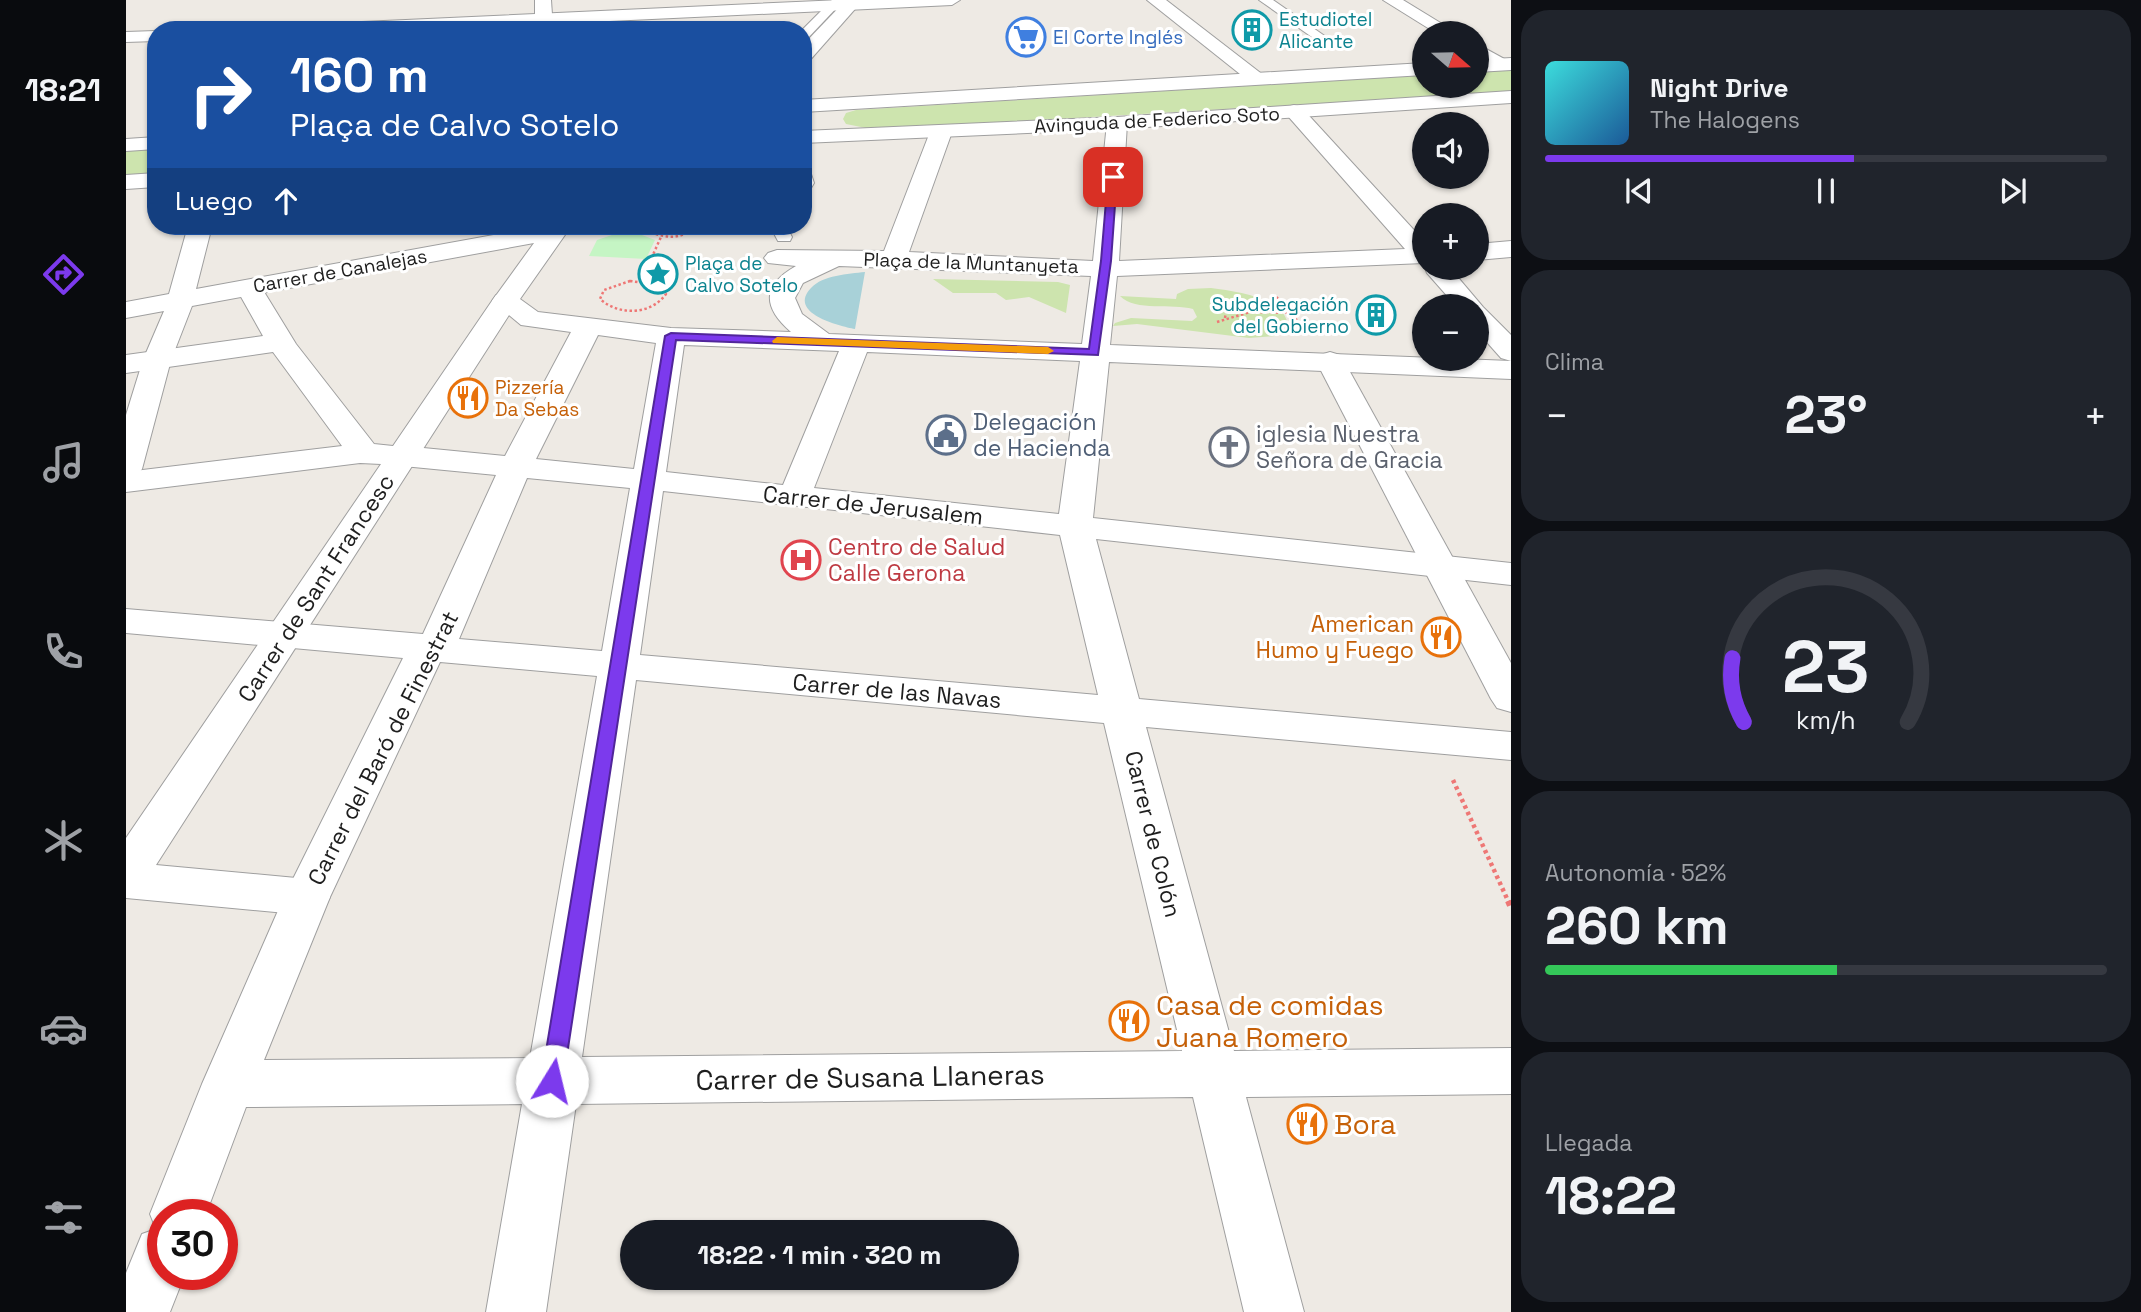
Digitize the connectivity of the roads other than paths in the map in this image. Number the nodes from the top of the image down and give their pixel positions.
1 (543, 0) edge
2 (642, 0) edge
3 (952, 0) edge
4 (1155, 0) edge
5 (1265, 0) edge
6 (1391, 0) edge
7 (844, 3) edge
8 (320, 11) dead end
9 (622, 15) junction
10 (317, 21) edge
11 (544, 21) edge
12 (570, 21) edge
13 (1427, 21) edge
14 (812, 29) edge
15 (147, 36) edge
16 (126, 37) edge
17 (1323, 39) dead end
18 (812, 44) edge
19 (1489, 56) edge
20 (1506, 64) edge
21 (1412, 70) edge
22 (1257, 78) junction
23 (1511, 97) edge
24 (812, 105) edge
25 (1294, 111) junction
26 (1117, 123) junction
27 (941, 132) junction
28 (812, 137) edge
29 (147, 144) edge
30 (126, 145) edge
31 (147, 181) edge
32 (126, 182) edge
33 (197, 235) edge
34 (524, 235) edge
35 (551, 235) edge
36 (782, 236) edge
37 (1412, 242) edge
38 (1511, 249) edge
39 (1489, 251) edge
40 (1412, 256) edge
41 (837, 258) junction
42 (894, 259) junction
43 (1105, 269) junction
44 (1447, 280) edge
45 (248, 288) junction
46 (1459, 294) edge
47 (179, 301) junction
48 (505, 301) junction
49 (126, 310) edge
50 (753, 320) junction
51 (588, 327) junction
52 (1489, 327) edge
53 (671, 336) junction
54 (283, 342) junction
55 (826, 344) junction
56 (856, 344) junction
57 (1094, 352) junction
58 (1511, 352) edge
59 (157, 360) junction
60 (1330, 361) junction
61 (126, 364) edge
62 (1511, 370) edge
63 (360, 453) junction
64 (403, 456) junction
65 (515, 468) junction
66 (126, 469) edge
67 (648, 481) junction
68 (126, 482) edge
69 (794, 497) junction
70 (1075, 526) junction
71 (1440, 566) junction
72 (1511, 573) edge
73 (126, 621) edge
74 (284, 636) junction
75 (428, 648) junction
76 (619, 666) junction
77 (1511, 699) edge
78 (1122, 712) junction
79 (1511, 746) edge
80 (126, 877) edge
81 (307, 897) junction
82 (1511, 1071) edge
83 (1213, 1074) junction
84 (552, 1081) junction
85 (228, 1084) junction
86 (184, 1199) edge
87 (149, 1290) edge
88 (140, 1312) edge
89 (516, 1312) edge
90 (1274, 1312) edge

1 - 11 street
2 - 9 street
3 - 7 street
4 - 22 street
5 - 17 lane
6 - 13 street
7 - 9 street
7 - 14 lane
7 - 18 street
8 - 10 street
9 - 12 street
15 - 16 street
19 - 20 street
21 - 22 street, Avinguda de Federico Soto
22 - 24 street, Avinguda de Federico Soto
23 - 25 street, Avinguda de Federico Soto
25 - 26 street, Avinguda de Federico Soto
25 - 37 street
26 - 27 street, Avinguda de Federico Soto
26 - 43 street
27 - 28 street, Avinguda de Federico Soto
27 - 42 street
29 - 30 street
31 - 32 street
33 - 47 street
34 - 45 street, Carrer de Canalejas
35 - 48 street
36 - 41 street, Plaça de la Muntanyeta
36 - 50 street
38 - 39 street
40 - 43 street, Plaça de la Muntanyeta
41 - 42 street, Plaça de la Muntanyeta
41 - 55 street, Plaça de la Muntanyeta
42 - 43 street, Plaça de la Muntanyeta
43 - 57 street, Plaça de la Muntanyeta
44 - 46 street
45 - 47 street, Carrer de Canalejas
45 - 54 street
47 - 49 street, Carrer de Canalejas
47 - 59 street
48 - 51 street
48 - 64 street, Carrer de Sant Francesc
50 - 53 street
50 - 55 street
51 - 53 street
51 - 65 street, Carrer del Baró de Finestrat
52 - 58 street
53 - 67 street
54 - 59 street
54 - 63 street
55 - 56 street
56 - 57 street
56 - 69 street
57 - 60 street
57 - 70 street, Carrer de Colón
59 - 61 street
59 - 66 street
60 - 62 street
60 - 71 street
63 - 64 street, Carrer de Jerusalem
63 - 68 street, Carrer de Jerusalem
64 - 65 street, Carrer de Jerusalem
64 - 74 street, Carrer de Sant Francesc
65 - 67 street, Carrer de Jerusalem
65 - 75 street, Carrer del Baró de Finestrat
67 - 69 street, Carrer de Jerusalem
67 - 76 street
69 - 70 street, Carrer de Jerusalem
70 - 71 street, Carrer de Jerusalem
70 - 78 street, Carrer de Colón
71 - 72 street, Carrer de Jerusalem
71 - 77 street
73 - 74 street, Carrer de las Navas
74 - 75 street, Carrer de las Navas
74 - 80 street, Carrer de Sant Francesc
75 - 76 street, Carrer de las Navas
75 - 81 street, Carrer del Baró de Finestrat
76 - 78 street, Carrer de las Navas
76 - 84 street
78 - 79 street, Carrer de las Navas
78 - 83 street, Carrer de Colón
80 - 81 street
81 - 85 street, Carrer del Baró de Finestrat
82 - 83 street, Carrer de Susana Llaneras
83 - 84 street, Carrer de Susana Llaneras
83 - 90 street, Carrer de Colón
84 - 85 street, Carrer de Susana Llaneras
84 - 89 street
85 - 86 street, Carrer del Baró de Finestrat
87 - 88 street

